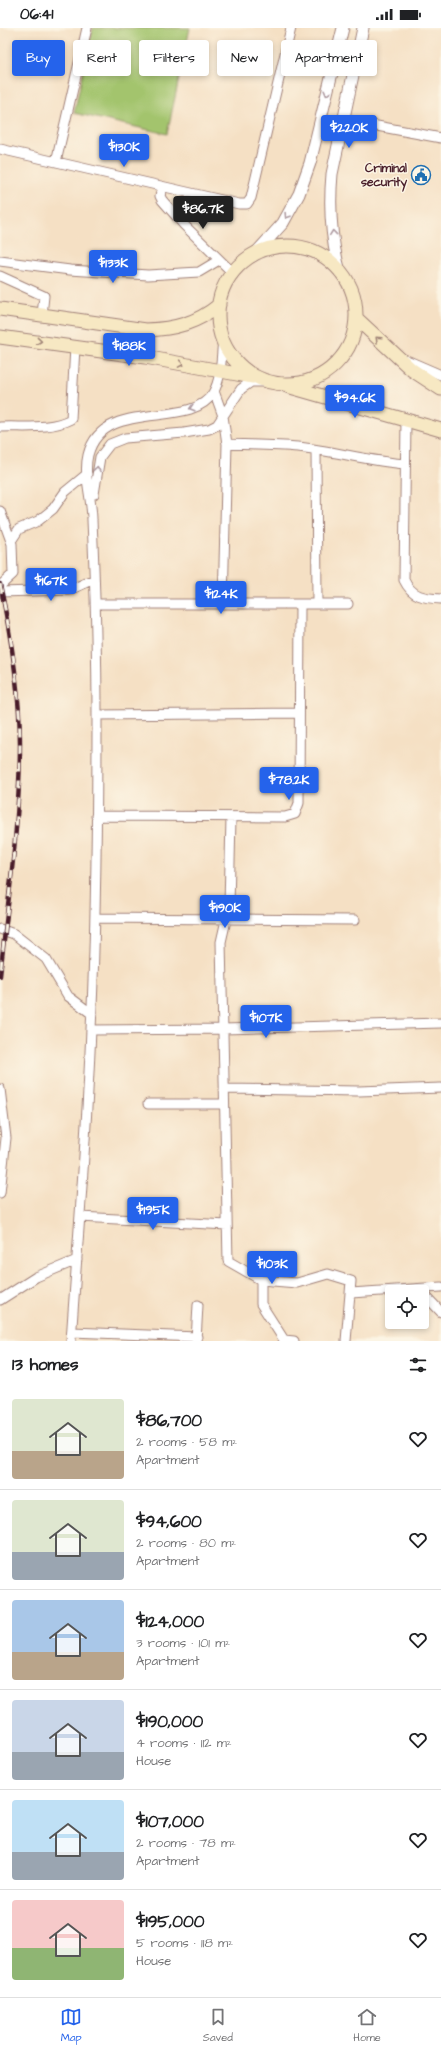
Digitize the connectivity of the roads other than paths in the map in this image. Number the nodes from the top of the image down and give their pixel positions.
1 (87, 28) edge
2 (291, 28) edge
3 (343, 28) edge
4 (363, 28) edge
5 (345, 120) junction
6 (441, 138) edge
7 (0, 149) edge
8 (56, 162) junction
9 (162, 188) junction
10 (253, 256) junction
11 (219, 260) junction
12 (0, 261) edge
13 (340, 272) junction
14 (233, 273) junction
15 (0, 276) edge
16 (219, 305) junction
17 (0, 309) edge
18 (42, 315) junction
19 (356, 318) junction
20 (0, 337) edge
21 (223, 340) junction
22 (76, 347) junction
23 (396, 356) junction
24 (219, 370) junction
25 (441, 375) edge
26 (268, 381) junction
27 (441, 389) edge
28 (214, 391) junction
29 (223, 416) junction
30 (406, 420) junction
31 (0, 427) edge
32 (441, 430) edge
33 (227, 444) junction
34 (316, 450) junction
35 (405, 464) junction
36 (87, 474) junction
37 (92, 508) junction
38 (0, 511) edge
39 (11, 541) junction
40 (94, 579) junction
41 (0, 586) edge
42 (0, 592) edge
43 (441, 599) edge
44 (95, 604) junction
45 (223, 604) junction
46 (300, 604) junction
47 (317, 604) junction
48 (348, 604) dead end
49 (299, 713) junction
50 (97, 715) junction
51 (96, 816) junction
52 (231, 817) junction
53 (95, 918) junction
54 (226, 919) junction
55 (355, 920) dead end
56 (0, 930) edge
57 (92, 1014) junction
58 (441, 1023) edge
59 (91, 1030) junction
60 (223, 1030) junction
61 (441, 1088) edge
62 (0, 1089) edge
63 (224, 1089) junction
64 (148, 1104) dead end
65 (224, 1104) junction
66 (0, 1193) edge
67 (80, 1216) junction
68 (227, 1225) junction
69 (77, 1260) junction
70 (261, 1280) junction
71 (441, 1287) edge
72 (429, 1289) edge
73 (350, 1292) junction
74 (385, 1292) edge
75 (429, 1299) edge
76 (0, 1300) edge
77 (198, 1305) dead end
78 (441, 1312) edge
79 (71, 1336) edge
80 (196, 1339) edge
81 (294, 1341) edge
82 (346, 1341) edge

1 - 8 street
2 - 9 street
3 -> 10 street
4 - 5 street
5 - 6 street
13 -> 5 street
7 - 8 street
8 - 9 street
9 - 11 street
10 - 13 main road
10 - 14 main road
11 - 12 street
11 - 14 street
13 - 19 main road
14 - 16 main road
15 - 18 street
16 - 18 main road
16 - 21 main road
17 - 18 main road
23 -> 19 main road
19 - 26 main road
20 -> 22 main road
21 - 24 street
21 - 26 main road
22 -> 24 main road
22 - 31 street
23 - 25 street
23 - 27 main road
24 - 26 main road
24 - 28 street
26 - 29 street
26 - 30 main road
28 - 29 street
28 -> 36 street
29 - 33 street
37 -> 29 street
30 - 32 main road
30 - 35 street
33 - 34 street
33 - 45 street
34 - 35 street
34 - 47 street
35 - 43 street
36 - 37 street
36 - 39 street
37 - 40 street
38 - 39 street
39 - 41 street
40 - 42 street
40 - 44 street
44 - 45 street
44 - 50 street
45 - 46 street
46 - 47 street
46 - 49 street
47 - 48 street
49 - 50 street
49 - 52 street
50 - 51 street
51 - 52 street
51 - 53 street
52 - 54 street
53 - 54 street
53 - 57 street
54 - 55 street
54 - 60 street
56 - 57 street
57 - 59 street
58 - 60 street
59 - 60 street
59 - 67 street
60 - 63 street
61 - 63 street
62 - 66 street
63 - 65 street
64 - 65 street
65 - 68 street
67 - 68 street
67 - 69 street
68 - 70 street
69 - 76 street
69 - 79 street
70 - 73 street
70 - 81 street
71 - 72 street
73 - 74 street
73 - 82 street
75 - 78 street
77 - 80 street
79 - 80 street

